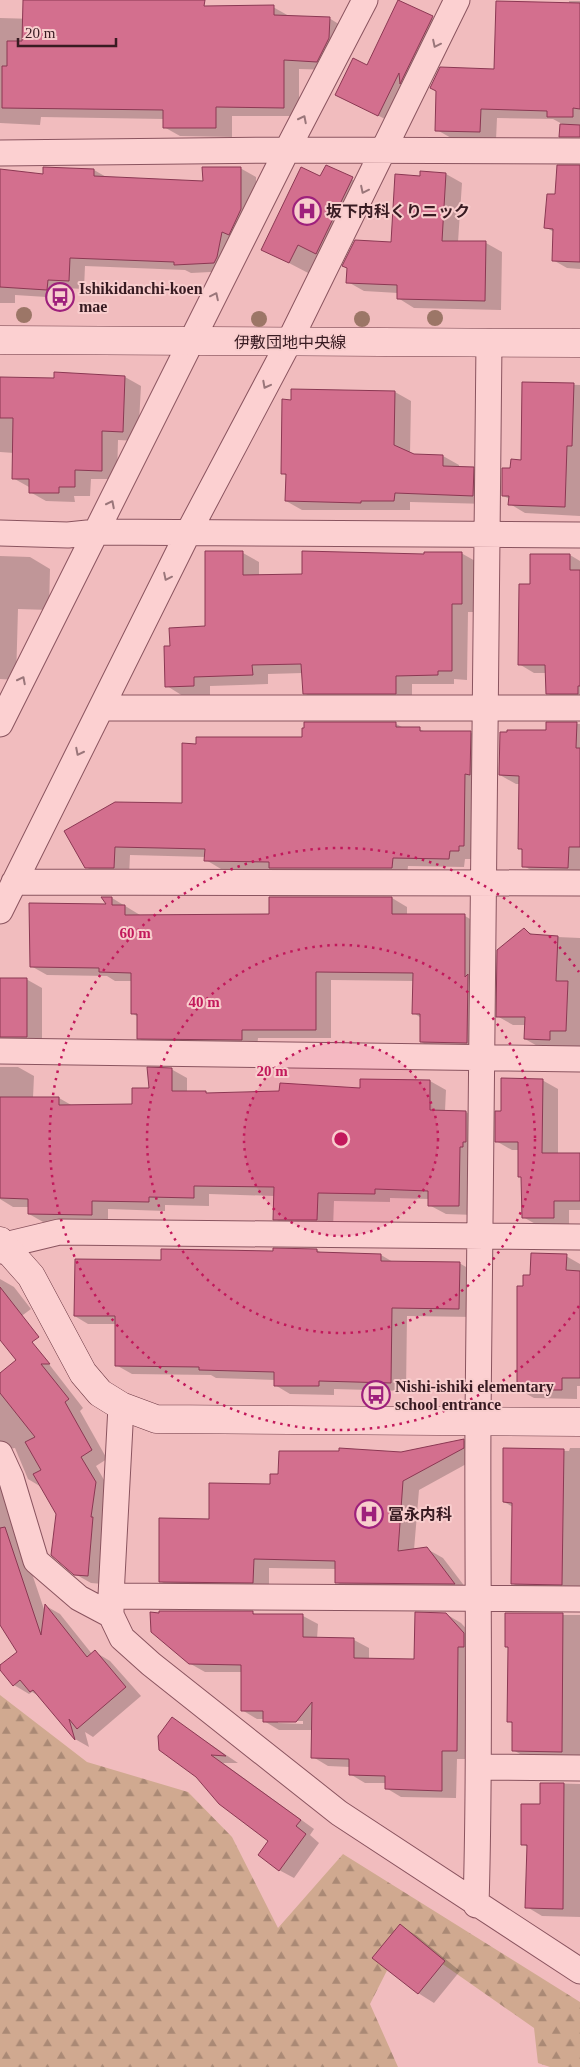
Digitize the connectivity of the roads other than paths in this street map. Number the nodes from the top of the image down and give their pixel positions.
1 (365, 0) edge
2 (457, 0) edge
3 (287, 150) junction
4 (384, 151) junction
5 (580, 151) edge
6 (0, 153) edge
7 (0, 340) edge
8 (193, 341) junction
9 (289, 342) junction
10 (489, 342) junction
11 (580, 343) edge
12 (97, 532) junction
13 (188, 533) junction
14 (0, 534) edge
15 (488, 534) junction
16 (580, 535) edge
17 (101, 708) junction
18 (487, 708) junction
19 (580, 708) edge
20 (0, 724) edge
21 (14, 882) junction
22 (484, 883) junction
23 (580, 883) edge
24 (0, 911) edge
25 (0, 1051) edge
26 (482, 1058) junction
27 (580, 1059) edge
28 (480, 1237) junction
29 (580, 1237) edge
30 (2, 1246) edge
31 (121, 1406) junction
32 (478, 1422) junction
33 (580, 1422) edge
34 (0, 1454) edge
35 (479, 1598) junction
36 (580, 1599) edge
37 (111, 1605) junction
38 (480, 1768) junction
39 (580, 1768) edge
40 (476, 1905) junction
41 (580, 1971) edge

3 -> 1 street
2 -> 4 street
3 - 4 street
3 - 6 street
8 -> 3 street
4 - 5 street
4 -> 9 street
7 - 8 street, 伊敷団地中央線
8 - 9 street, 伊敷団地中央線
12 -> 8 street
9 - 10 street, 伊敷団地中央線
9 -> 13 street
10 - 11 street, 伊敷団地中央線
10 - 15 street
12 - 13 street
12 - 14 street
20 -> 12 street
13 - 15 street
13 -> 17 street
15 - 16 street
15 - 18 street
17 - 18 street
17 -> 21 street
18 - 19 street
18 - 22 street
21 - 22 street
21 - 24 street
22 - 23 street
22 - 26 street
25 - 26 street
26 - 27 street
26 - 28 street
28 - 29 street
28 - 30 street
28 - 32 street
30 - 31 street
31 - 32 street
31 - 37 street
32 - 33 street
32 - 35 street
34 - 37 street
35 - 36 street
35 - 37 street
35 - 38 street
37 - 40 street
38 - 39 street
38 - 40 street
40 - 41 street

